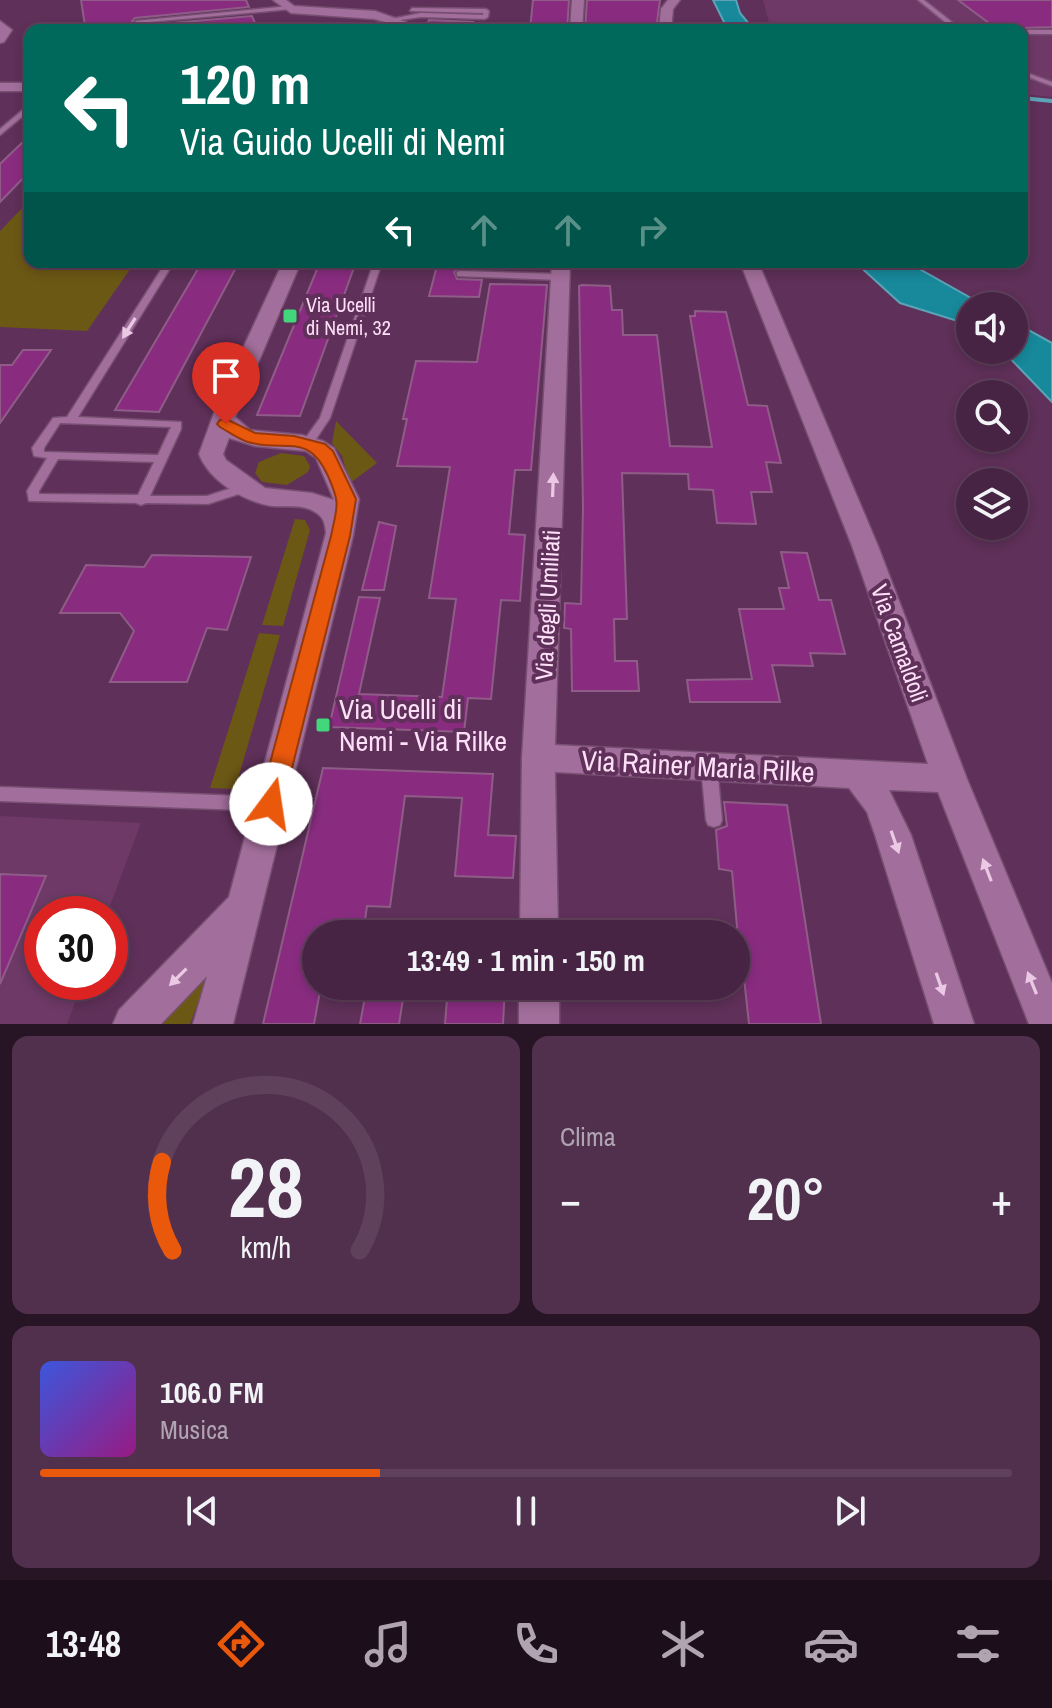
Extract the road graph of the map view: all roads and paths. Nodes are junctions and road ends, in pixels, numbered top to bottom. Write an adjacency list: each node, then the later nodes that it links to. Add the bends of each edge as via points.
1 (578, 0): 11 (street)
2 (674, 0): 12 (street)
3 (921, 0): 13 (lane)
4 (367, 2): 7 (street, via 351,9); 10 (street, via 394,13)
5 (284, 4): 7 (street); 9 (lane)
6 (412, 10): 8 (lane)
7 (307, 11): 10 (street, via 371,14)
8 (422, 13): 8 (lane, via 486,11 485,17); 10 (lane)
9 (138, 21)
10 (398, 22)
11 (576, 24)
12 (666, 24)
13 (951, 24)
14 (0, 25): 17 (street, via 6,30)
15 (1028, 32): 16 (lane)
16 (1052, 32)
17 (0, 39)
18 (1028, 75): 19 (lane)
19 (1052, 84)
20 (0, 87): 21 (street)
21 (24, 87)
22 (24, 111): 23 (lane)
23 (0, 133)
24 (166, 268): 31 (lane, one-way to 31)
25 (289, 268): 30 (street)
26 (376, 268): 32 (lane, via 320,428)
27 (751, 268): 43 (street, Via Camaldoli, via 865,546)
28 (561, 270): 29 (lane, Via degli Umiliati); 40 (street, Via degli Umiliati, one-way to 28)
29 (460, 274)
30 (224, 418): 32 (street, via 230,428 251,438); 36 (street, via 212,457 223,473)
31 (71, 420): 33 (lane, via 57,420 37,451); 34 (lane, via 177,424)
32 (300, 442): 35 (street, via 327,455); 36 (street, via 269,444 250,453 239,465)
33 (54, 456): 34 (lane); 38 (lane, via 33,498)
34 (161, 459): 38 (lane)
35 (330, 465): 37 (street, via 316,486); 39 (street, via 347,499)
36 (241, 484): 37 (street); 38 (lane, via 208,500)
37 (276, 497): 39 (street, via 324,506 338,518)
38 (141, 501)
39 (340, 536): 45 (street)
40 (538, 758): 41 (street, Via Rainer Maria Rilke); 48 (street, Via degli Umiliati)
41 (709, 766): 42 (street, Via Rainer Maria Rilke); 46 (lane)
42 (858, 774): 43 (street, Via Rainer Maria Rilke); 53 (street, one-way to 53, via 881,805 893,835)
43 (950, 779): 54 (street, Via Camaldoli, one-way to 43)
44 (0, 794): 45 (lane)
45 (271, 804): 47 (street)
46 (714, 820)
47 (247, 897): 50 (street, one-way to 50, via 218,937); 51 (street)
48 (539, 920)
49 (539, 1000): 52 (street)
50 (133, 1024)
51 (213, 1024)
52 (539, 1024)
53 (954, 1024)
54 (1049, 1024)

